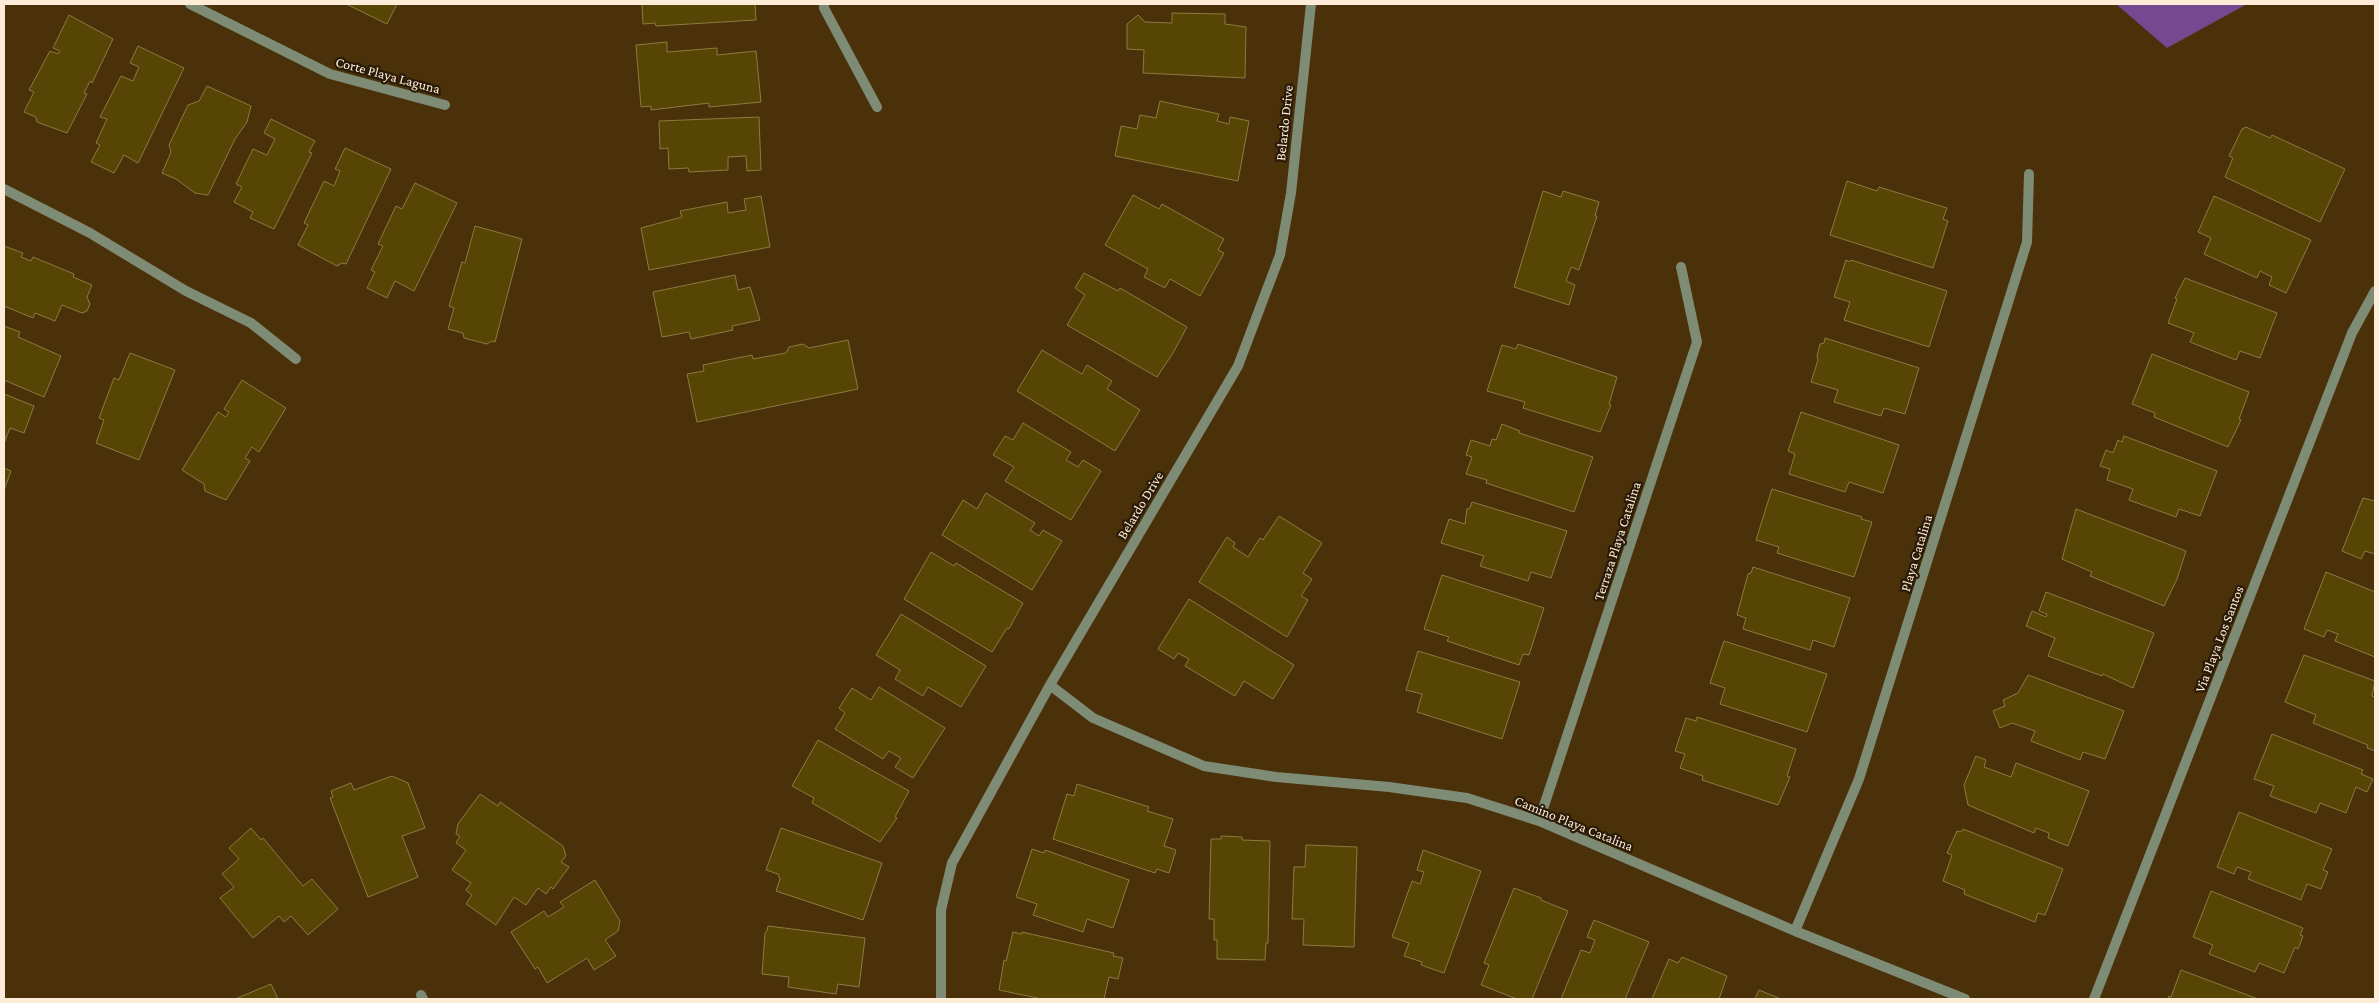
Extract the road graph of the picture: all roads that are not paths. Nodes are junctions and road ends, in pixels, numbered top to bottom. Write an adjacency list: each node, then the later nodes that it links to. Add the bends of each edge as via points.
1 (190, 4): 4 (street, Corte Playa Laguna, via 330,74)
2 (824, 4): 5 (street)
3 (1311, 4): 11 (street, Belardo Drive, via 1291,192 1280,255 1238,366)
4 (445, 105)
5 (877, 107)
6 (2029, 174): 13 (street, Playa Catalina, via 2027,242 1859,779)
7 (4, 189): 10 (street, via 90,233 186,291 251,323)
8 (1681, 267): 12 (street, Terraza Playa Catalina, via 1697,342)
9 (2375, 291): 16 (street, Via Playa Los Santos, via 2352,333)
10 (296, 359)
11 (1050, 685): 12 (street, Camino Playa Catalina, via 1092,718 1204,766 1468,798); 14 (street, Belardo Drive, via 952,863 941,910)
12 (1539, 821): 13 (street, Camino Playa Catalina)
13 (1795, 930): 15 (street, Camino Playa Catalina)
14 (941, 999)
15 (1965, 999)
16 (2094, 999)

